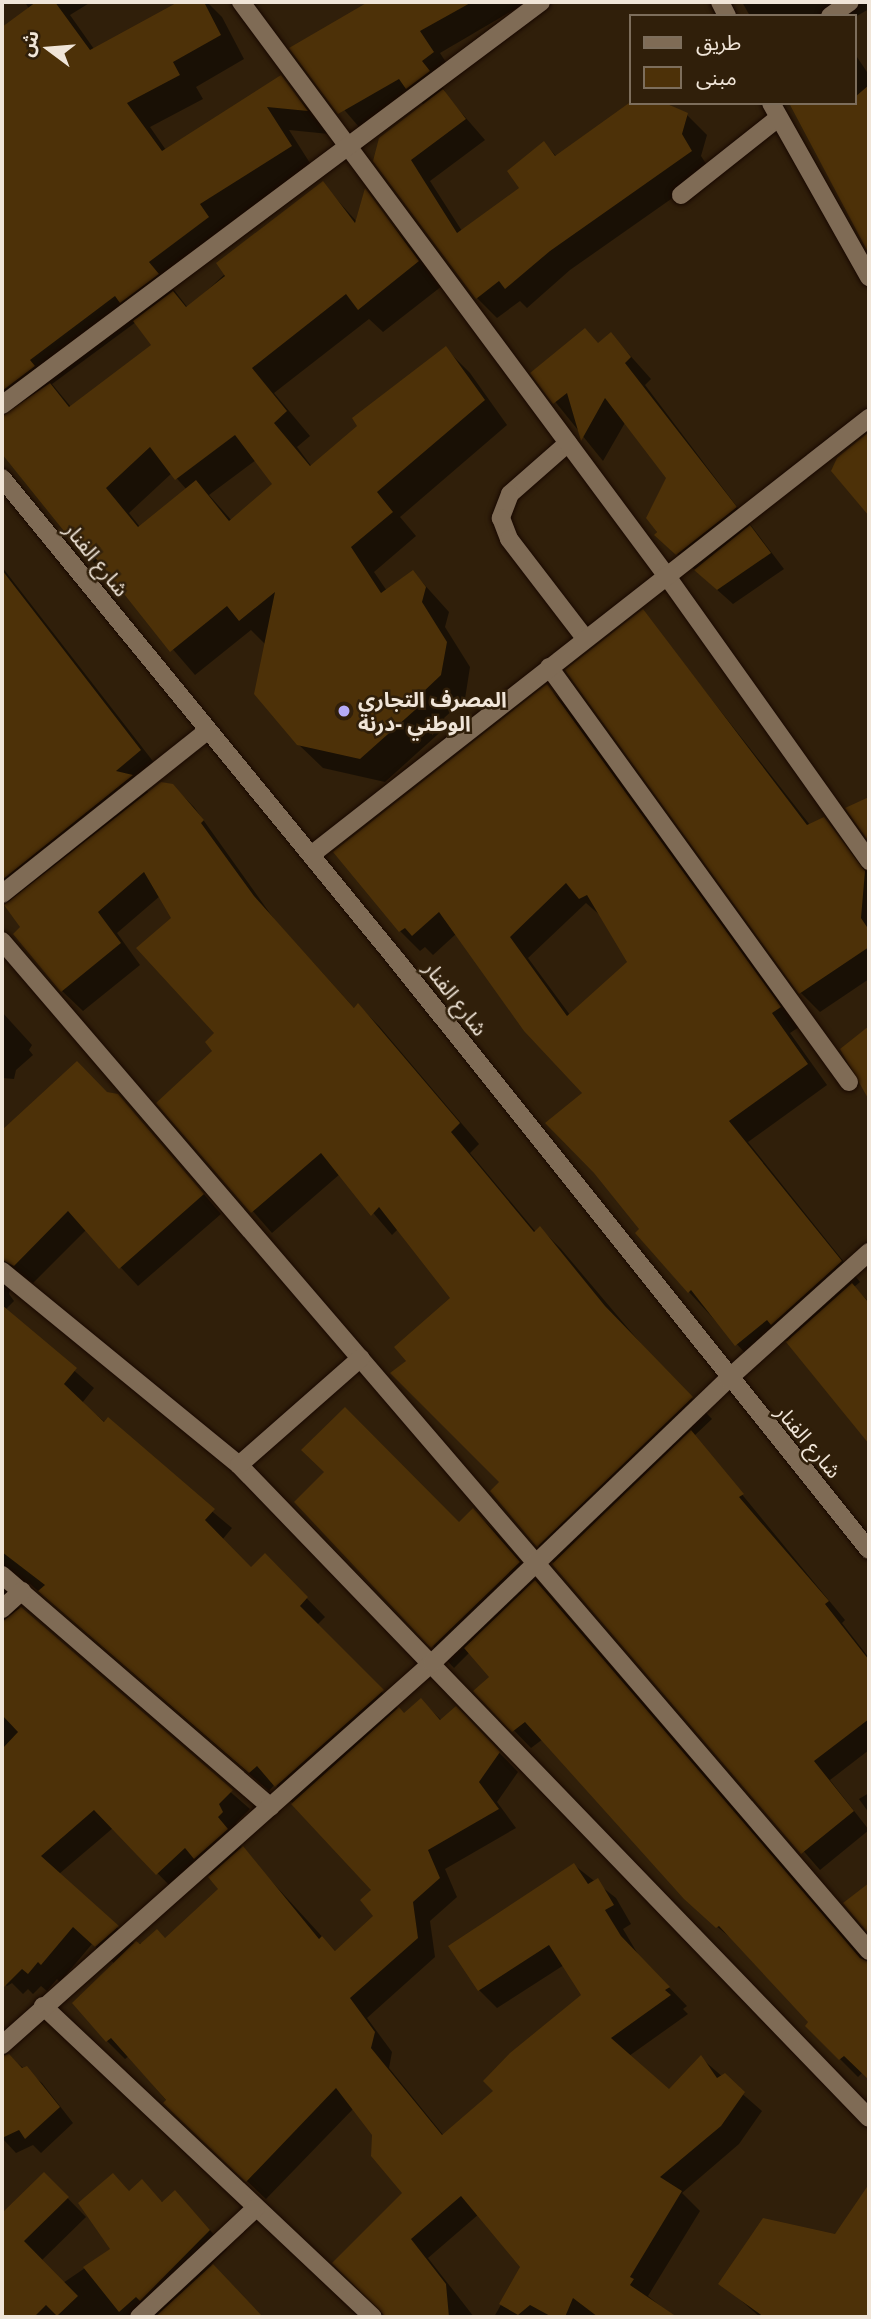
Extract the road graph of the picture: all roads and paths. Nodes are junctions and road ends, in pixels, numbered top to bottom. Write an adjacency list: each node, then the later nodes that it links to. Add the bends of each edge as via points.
1 (241, 2): 6 (street)
2 (541, 2): 6 (street)
3 (850, 2): 4 (street)
4 (833, 14)
5 (774, 111): 7 (street); 8 (street)
6 (346, 144): 9 (street); 11 (street)
7 (681, 195)
8 (868, 272)
9 (2, 405)
10 (869, 418): 13 (street)
11 (568, 443): 13 (street); 14 (street, via 510,494 501,519 509,539)
12 (2, 478): 16 (street, شارع الفنار)
13 (666, 575): 14 (street); 18 (street)
14 (585, 638): 15 (street)
15 (549, 667): 17 (street); 21 (street)
16 (208, 730): 17 (street, شارع الفنار); 19 (street)
17 (311, 855): 25 (street, شارع الفنار)
18 (869, 861)
19 (2, 894)
20 (2, 941): 24 (street)
21 (849, 1082)
22 (869, 1252): 25 (street)
23 (2, 1271): 26 (street)
24 (361, 1358): 26 (street); 28 (street)
25 (728, 1379): 27 (street, شارع الفنار); 28 (street)
26 (239, 1465): 32 (street)
27 (869, 1550)
28 (538, 1565): 32 (street); 34 (street)
29 (2, 1575): 30 (street)
30 (22, 1591): 31 (street); 33 (street)
31 (2, 1609)
32 (432, 1663): 33 (street); 37 (street)
33 (271, 1807): 35 (street)
34 (869, 1951)
35 (43, 2006): 36 (street); 38 (street)
36 (2, 2045)
37 (869, 2118)
38 (256, 2208): 39 (street); 40 (street)
39 (139, 2317)
40 (373, 2317)

